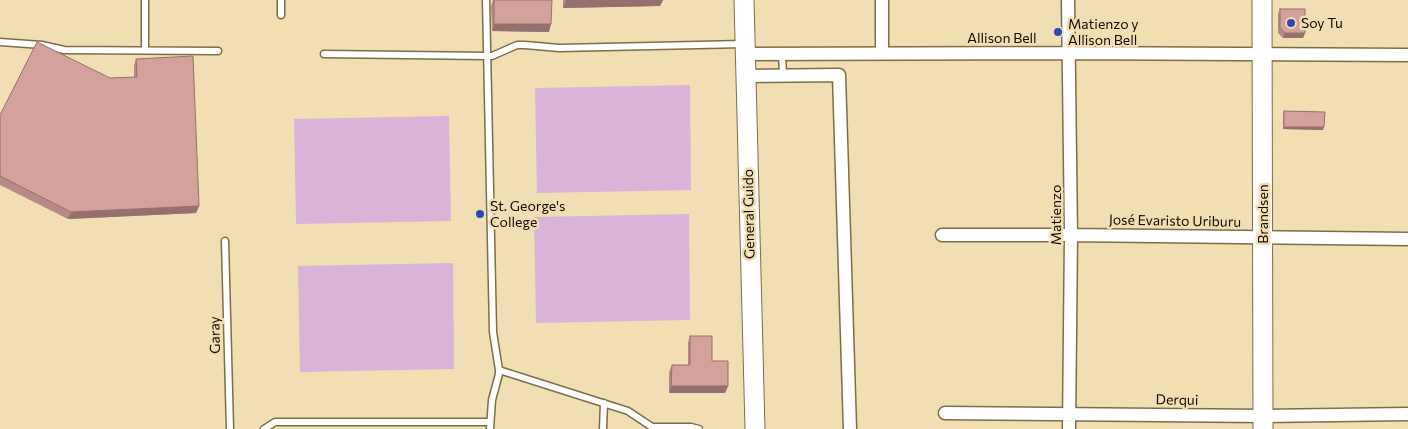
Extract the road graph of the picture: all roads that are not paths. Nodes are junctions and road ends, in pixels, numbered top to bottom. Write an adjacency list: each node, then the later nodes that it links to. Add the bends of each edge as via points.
1 (145, 0): 11 (lane)
2 (281, 0): 8 (lane)
3 (486, 0): 19 (lane)
4 (744, 0): 10 (main road, General Guido)
5 (882, 0): 13 (street)
6 (1068, 0): 14 (street, Matienzo)
7 (1262, 0): 17 (main road, Brandsen)
8 (281, 15)
9 (0, 42): 11 (lane, via 42,44 64,50)
10 (746, 49): 16 (street, Allison Bell); 19 (lane, via 525,45); 21 (main road, General Guido)
11 (145, 50): 12 (lane)
12 (218, 51)
13 (882, 53): 14 (street, Allison Bell); 16 (street, Allison Bell)
14 (1069, 53): 17 (street, Allison Bell); 23 (street, Matienzo)
15 (324, 54): 19 (lane)
16 (782, 54): 20 (lane)
17 (1262, 54): 18 (street, Allison Bell); 24 (main road, Brandsen)
18 (1408, 55)
19 (486, 56): 27 (lane, via 493,332)
20 (783, 75): 21 (street); 40 (street, via 839,75)
21 (746, 76): 39 (main road, General Guido)
22 (942, 235): 23 (street, José Evaristo Uriburu)
23 (1071, 235): 24 (street, José Evaristo Uriburu); 30 (street, Matienzo)
24 (1263, 238): 25 (street, José Evaristo Uriburu); 32 (main road, Brandsen)
25 (1408, 239)
26 (225, 241): 35 (lane, Garay)
27 (499, 370): 28 (lane); 33 (lane)
28 (604, 403): 34 (lane, via 628,411); 37 (lane)
29 (945, 413): 30 (street, Derqui)
30 (1069, 414): 32 (street, Derqui); 41 (street, Matienzo)
31 (1408, 414): 32 (street, Derqui)
32 (1263, 423)
33 (490, 425): 36 (lane, via 275,422)
34 (651, 428): 38 (lane)
35 (230, 429)
36 (264, 429)
37 (603, 429)
38 (699, 429)
39 (754, 429)
40 (850, 429)
41 (1069, 429)

